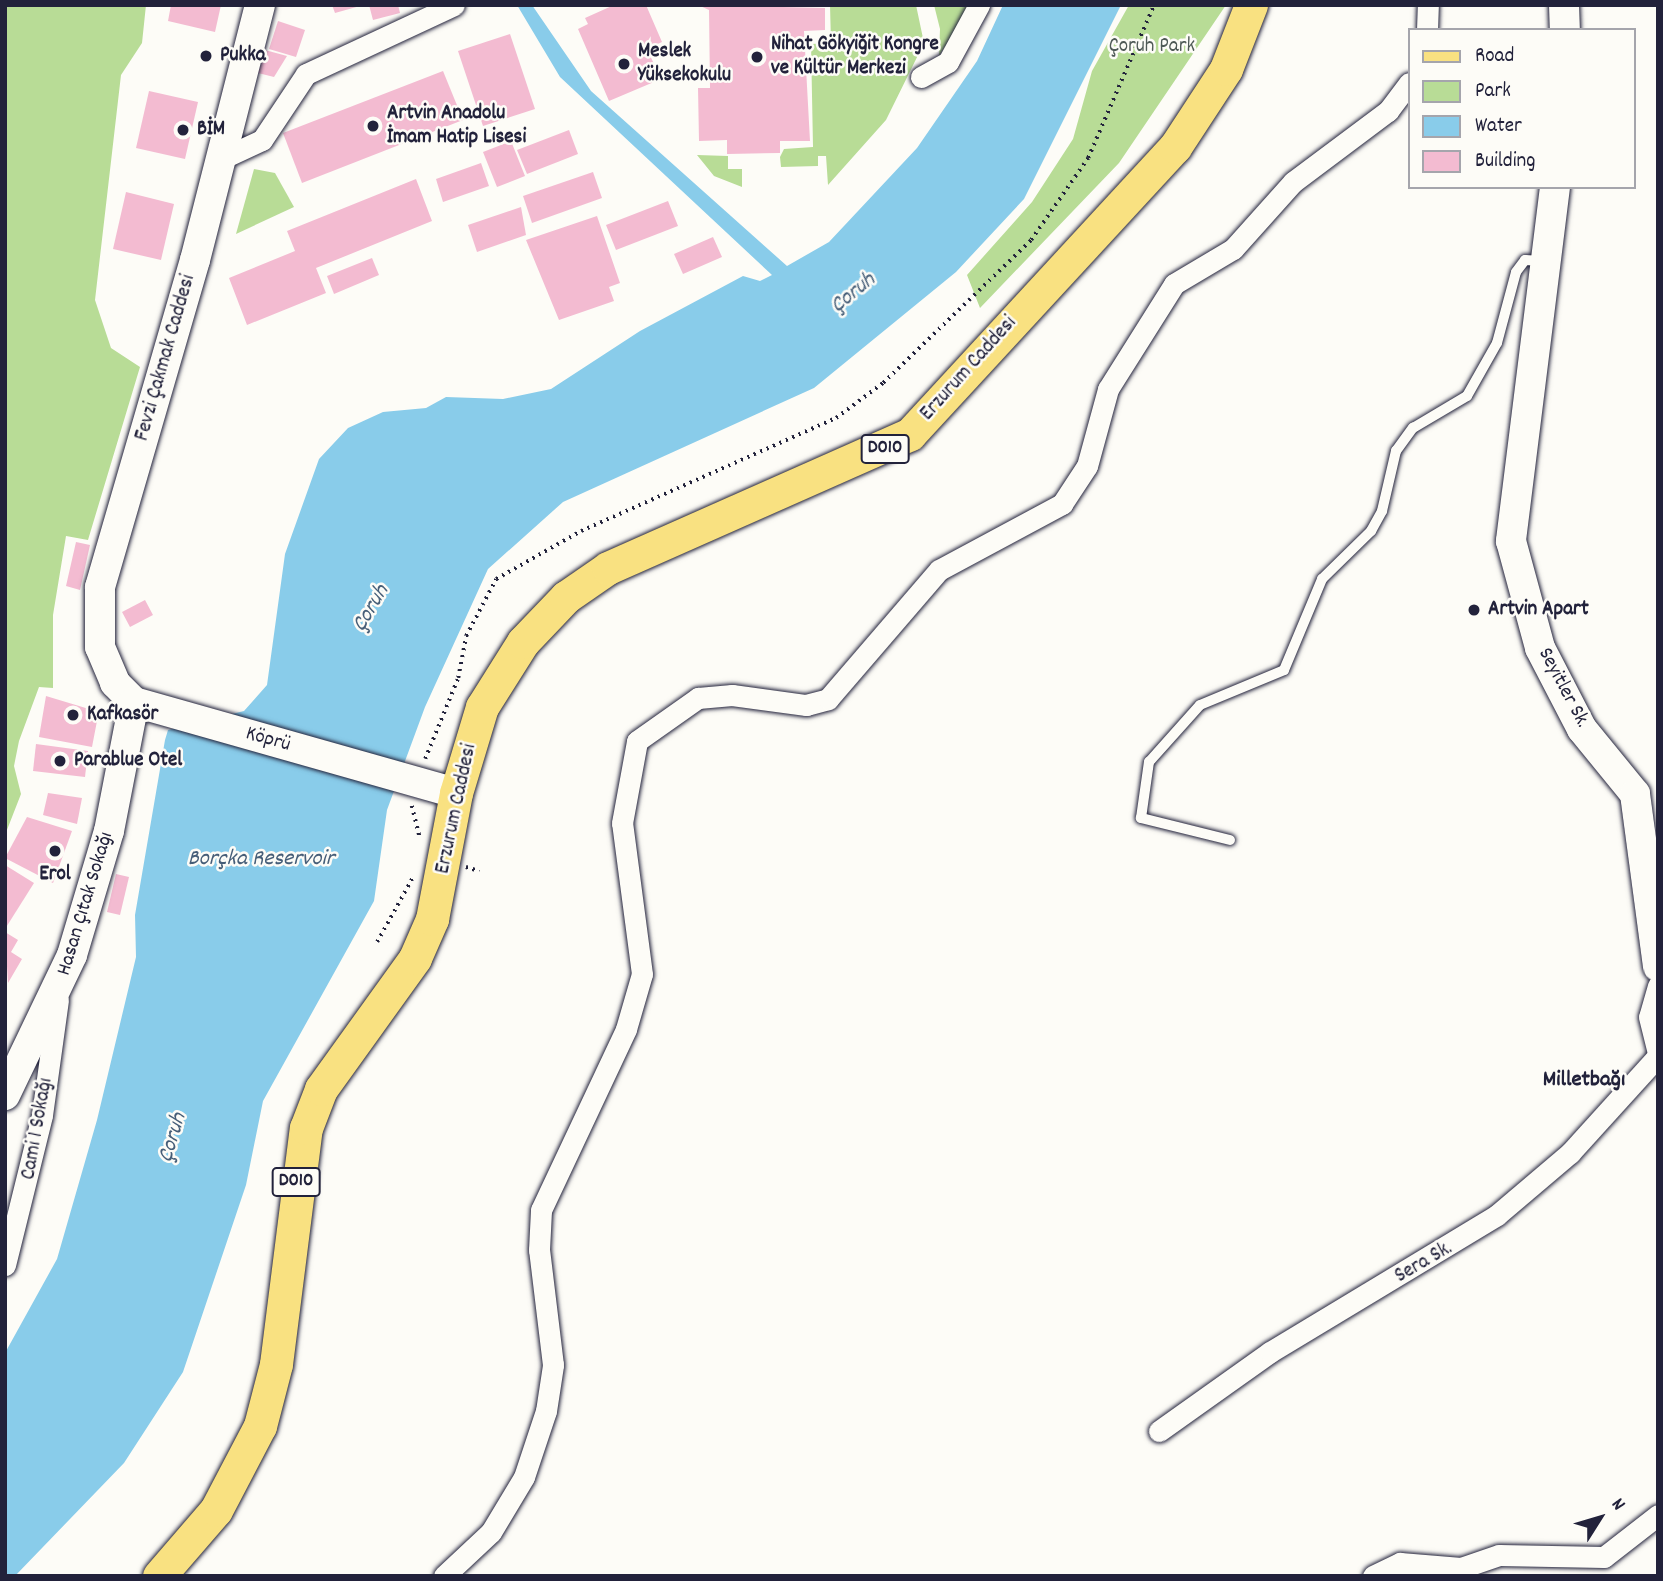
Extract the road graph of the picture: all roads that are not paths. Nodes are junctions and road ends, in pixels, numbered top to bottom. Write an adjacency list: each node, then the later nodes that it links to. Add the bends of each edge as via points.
1 (260, 5): 11 (street, Fevzi Çakmak Caddesi)
2 (454, 5): 11 (street, via 306,74 262,140)
3 (979, 5): 9 (street, via 948,62)
4 (1251, 5): 15 (main road, Erzurum Caddesi / D010, via 1226,69 1175,147 936,409 893,445 663,541 566,597 523,642 492,688)
5 (1428, 5): 7 (street)
6 (1564, 5): 8 (street)
7 (1427, 28)
8 (1565, 28)
9 (921, 77)
10 (1408, 84): 26 (street, via 1388,111 1299,177 1233,249 1174,284 1108,389 1087,466 1062,504 939,570 828,699 806,705 732,695 698,698 637,741 622,823 642,974 626,1029 541,1210 539,1250 553,1366 546,1411 524,1477 491,1532)
11 (220, 159): 14 (street, Fevzi Çakmak Caddesi, via 100,587 100,647 115,683)
12 (1555, 189): 13 (street, Seyitler Sk.)
13 (1545, 261): 16 (lane, via 1525,260 1516,272 1497,343 1467,396 1413,428 1396,451 1382,511 1371,531 1322,579 1284,670 1200,705 1149,762 1141,818); 17 (street, Seyitler Sk., via 1511,541 1540,648 1582,729 1635,794)
14 (134, 702): 15 (street, Köprü); 19 (street, Hasan Çıtak Sokağı, via 98,873)
15 (456, 793): 25 (main road, Erzurum Caddesi / D010, via 432,919 415,958 321,1089 306,1128 277,1354 260,1426 216,1510)
16 (1230, 840)
17 (1658, 966)
18 (1658, 986): 20 (street, Sera Sk., via 1649,1017)
19 (59, 990): 21 (street, Hasan Çıtak Sokağı); 22 (street, Cami 1 Sokağı, via 42,1115)
20 (1658, 1055): 23 (street, Sera Sk., via 1570,1153 1497,1214 1270,1352)
21 (5, 1095)
22 (5, 1265)
23 (1159, 1431)
24 (1658, 1515): 27 (street, via 1604,1557 1499,1555 1461,1568 1400,1563)
25 (159, 1576)
26 (444, 1576)
27 (1373, 1576)

